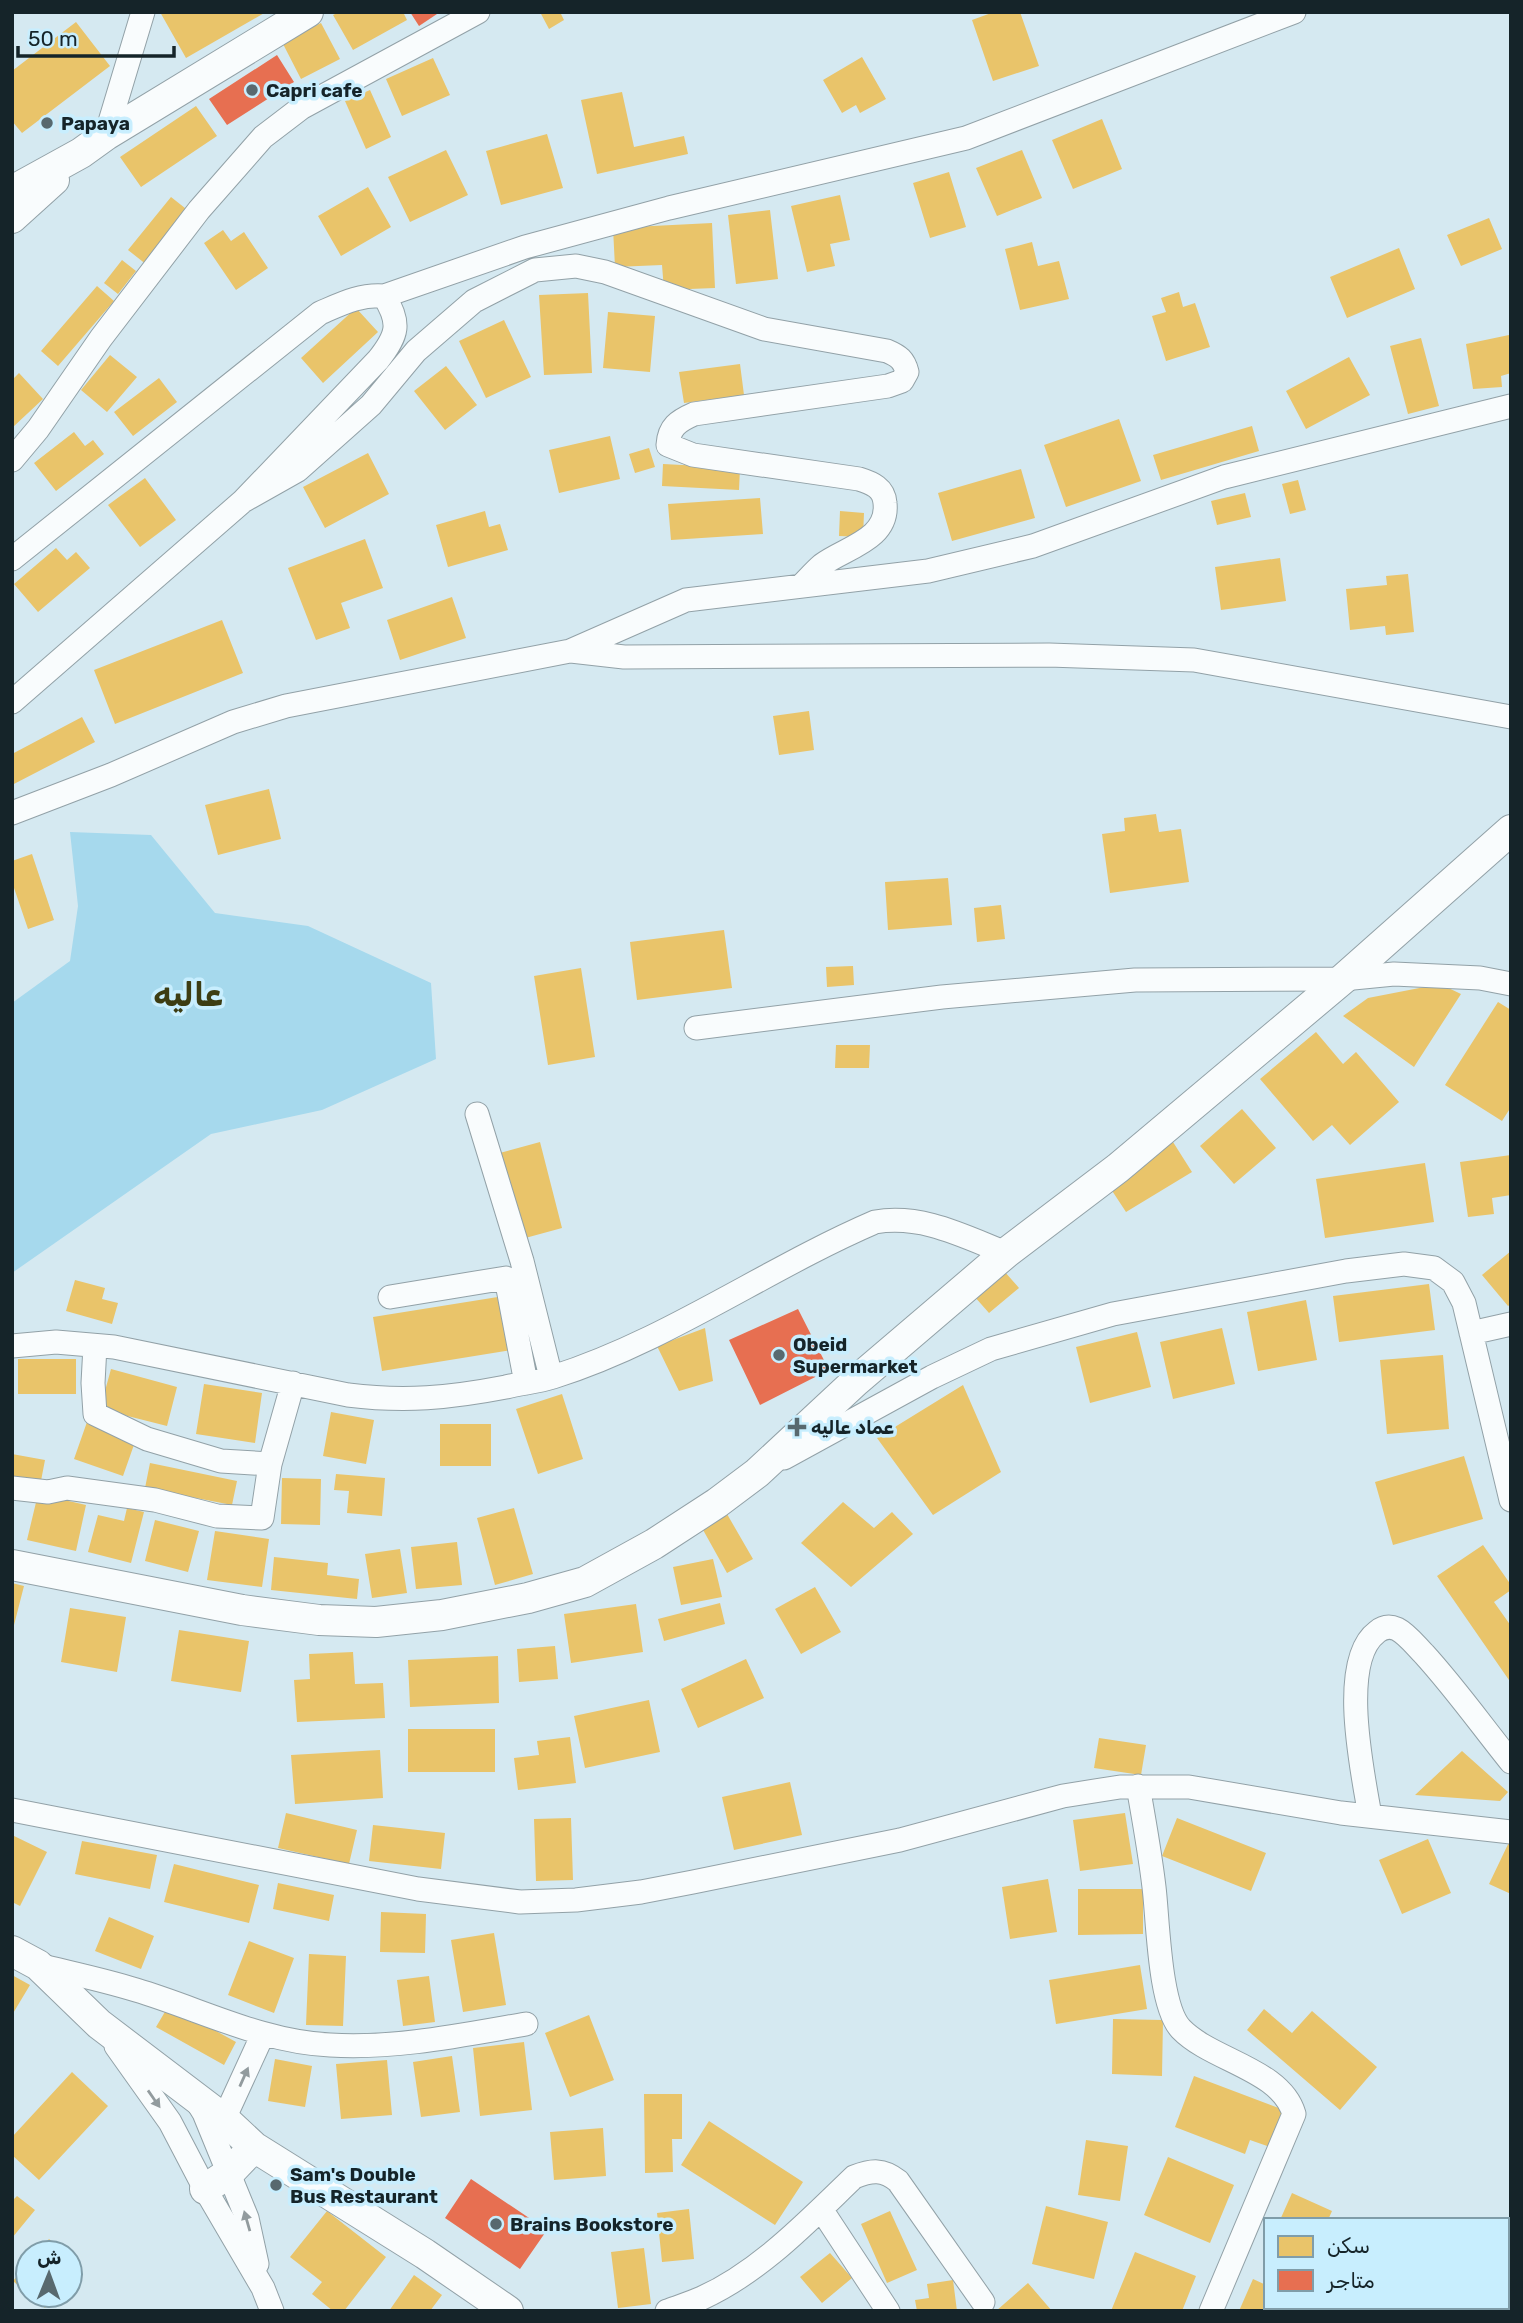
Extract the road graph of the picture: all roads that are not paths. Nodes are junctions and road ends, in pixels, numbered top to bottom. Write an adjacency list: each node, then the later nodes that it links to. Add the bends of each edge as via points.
1 (143, 12): 5 (street)
2 (308, 12): 5 (main road)
3 (478, 12): 11 (street, via 300,108 263,137 199,210)
4 (1294, 12): 9 (street, via 966,138 525,247)
5 (106, 135): 6 (main road)
6 (81, 153): 7 (main road); 8 (main road)
7 (12, 191)
8 (12, 218)
9 (383, 296): 12 (street, via 395,314 390,345); 13 (street, via 352,299 320,313)
10 (1511, 406): 14 (street, via 1224,477 1033,545 928,571)
11 (12, 460)
12 (243, 501): 14 (street, via 298,470 371,405 416,351 474,301 534,270 576,266 605,272 764,329 887,351 904,362 907,372 902,381 888,386 694,414 677,422 668,434 667,446 693,455 859,479 873,483 881,492 885,512 875,532 824,564); 16 (street)
13 (12, 559)
14 (802, 585): 15 (street, via 686,600)
15 (570, 650): 17 (street, via 624,657 1049,655 1194,660); 18 (street, via 273,710 233,722)
16 (12, 702)
17 (1511, 717)
18 (12, 813)
19 (1511, 830): 20 (main road)
20 (1343, 979): 21 (street, via 1417,974); 22 (street, via 1135,981 942,996); 24 (main road, via 1118,1168)
21 (1511, 984)
22 (696, 1028)
23 (477, 1114): 30 (street, via 522,1261)
24 (1006, 1253): 30 (street, via 920,1222 875,1222 668,1328); 34 (main road)
25 (390, 1297): 31 (street, via 506,1278)
26 (1511, 1324): 27 (street)
27 (1471, 1333): 34 (street, via 1453,1282 1434,1268 1404,1264 1177,1301 991,1349); 36 (street)
28 (12, 1346): 29 (street, via 56,1342)
29 (95, 1346): 32 (street); 33 (street, via 95,1414 147,1439 221,1461)
30 (551, 1377): 31 (street)
31 (526, 1382): 32 (street, via 426,1399 348,1395)
32 (293, 1383): 33 (street)
33 (270, 1464): 35 (street, via 262,1518 217,1516 155,1500 66,1488 48,1492)
34 (757, 1473): 37 (main road, via 654,1544 585,1582 442,1615 376,1622 319,1620 242,1610)
35 (12, 1488)
36 (1511, 1500)
37 (12, 1565)
38 (1511, 1762): 41 (street, via 1420,1649 1393,1627 1382,1628 1367,1641 1357,1674 1356,1726)
39 (1138, 1786): 40 (street, via 1063,1796 900,1840 654,1890 520,1902 418,1889); 41 (street, via 1189,1787); 57 (street, via 1171,2010 1180,2028 1200,2043 1279,2088 1294,2114)
40 (12, 1810)
41 (1370, 1816): 42 (street)
42 (1511, 1832)
43 (25, 1958): 44 (main road); 46 (street)
44 (99, 2024): 47 (main road); 50 (street, one-way to 50)
45 (526, 2024): 46 (street, via 388,2044 329,2045)
46 (263, 2034): 48 (street, one-way to 46)
47 (191, 2094): 48 (main road); 50 (street, via 204,2113)
48 (224, 2119): 49 (main road)
49 (254, 2147): 50 (main road); 54 (main road)
50 (217, 2181): 53 (street)
51 (821, 2209): 52 (street, via 854,2177 870,2171 888,2172); 55 (street, via 731,2282); 56 (street)
52 (983, 2302)
53 (272, 2311)
54 (508, 2311)
55 (667, 2311)
56 (888, 2311)
57 (1210, 2311)

